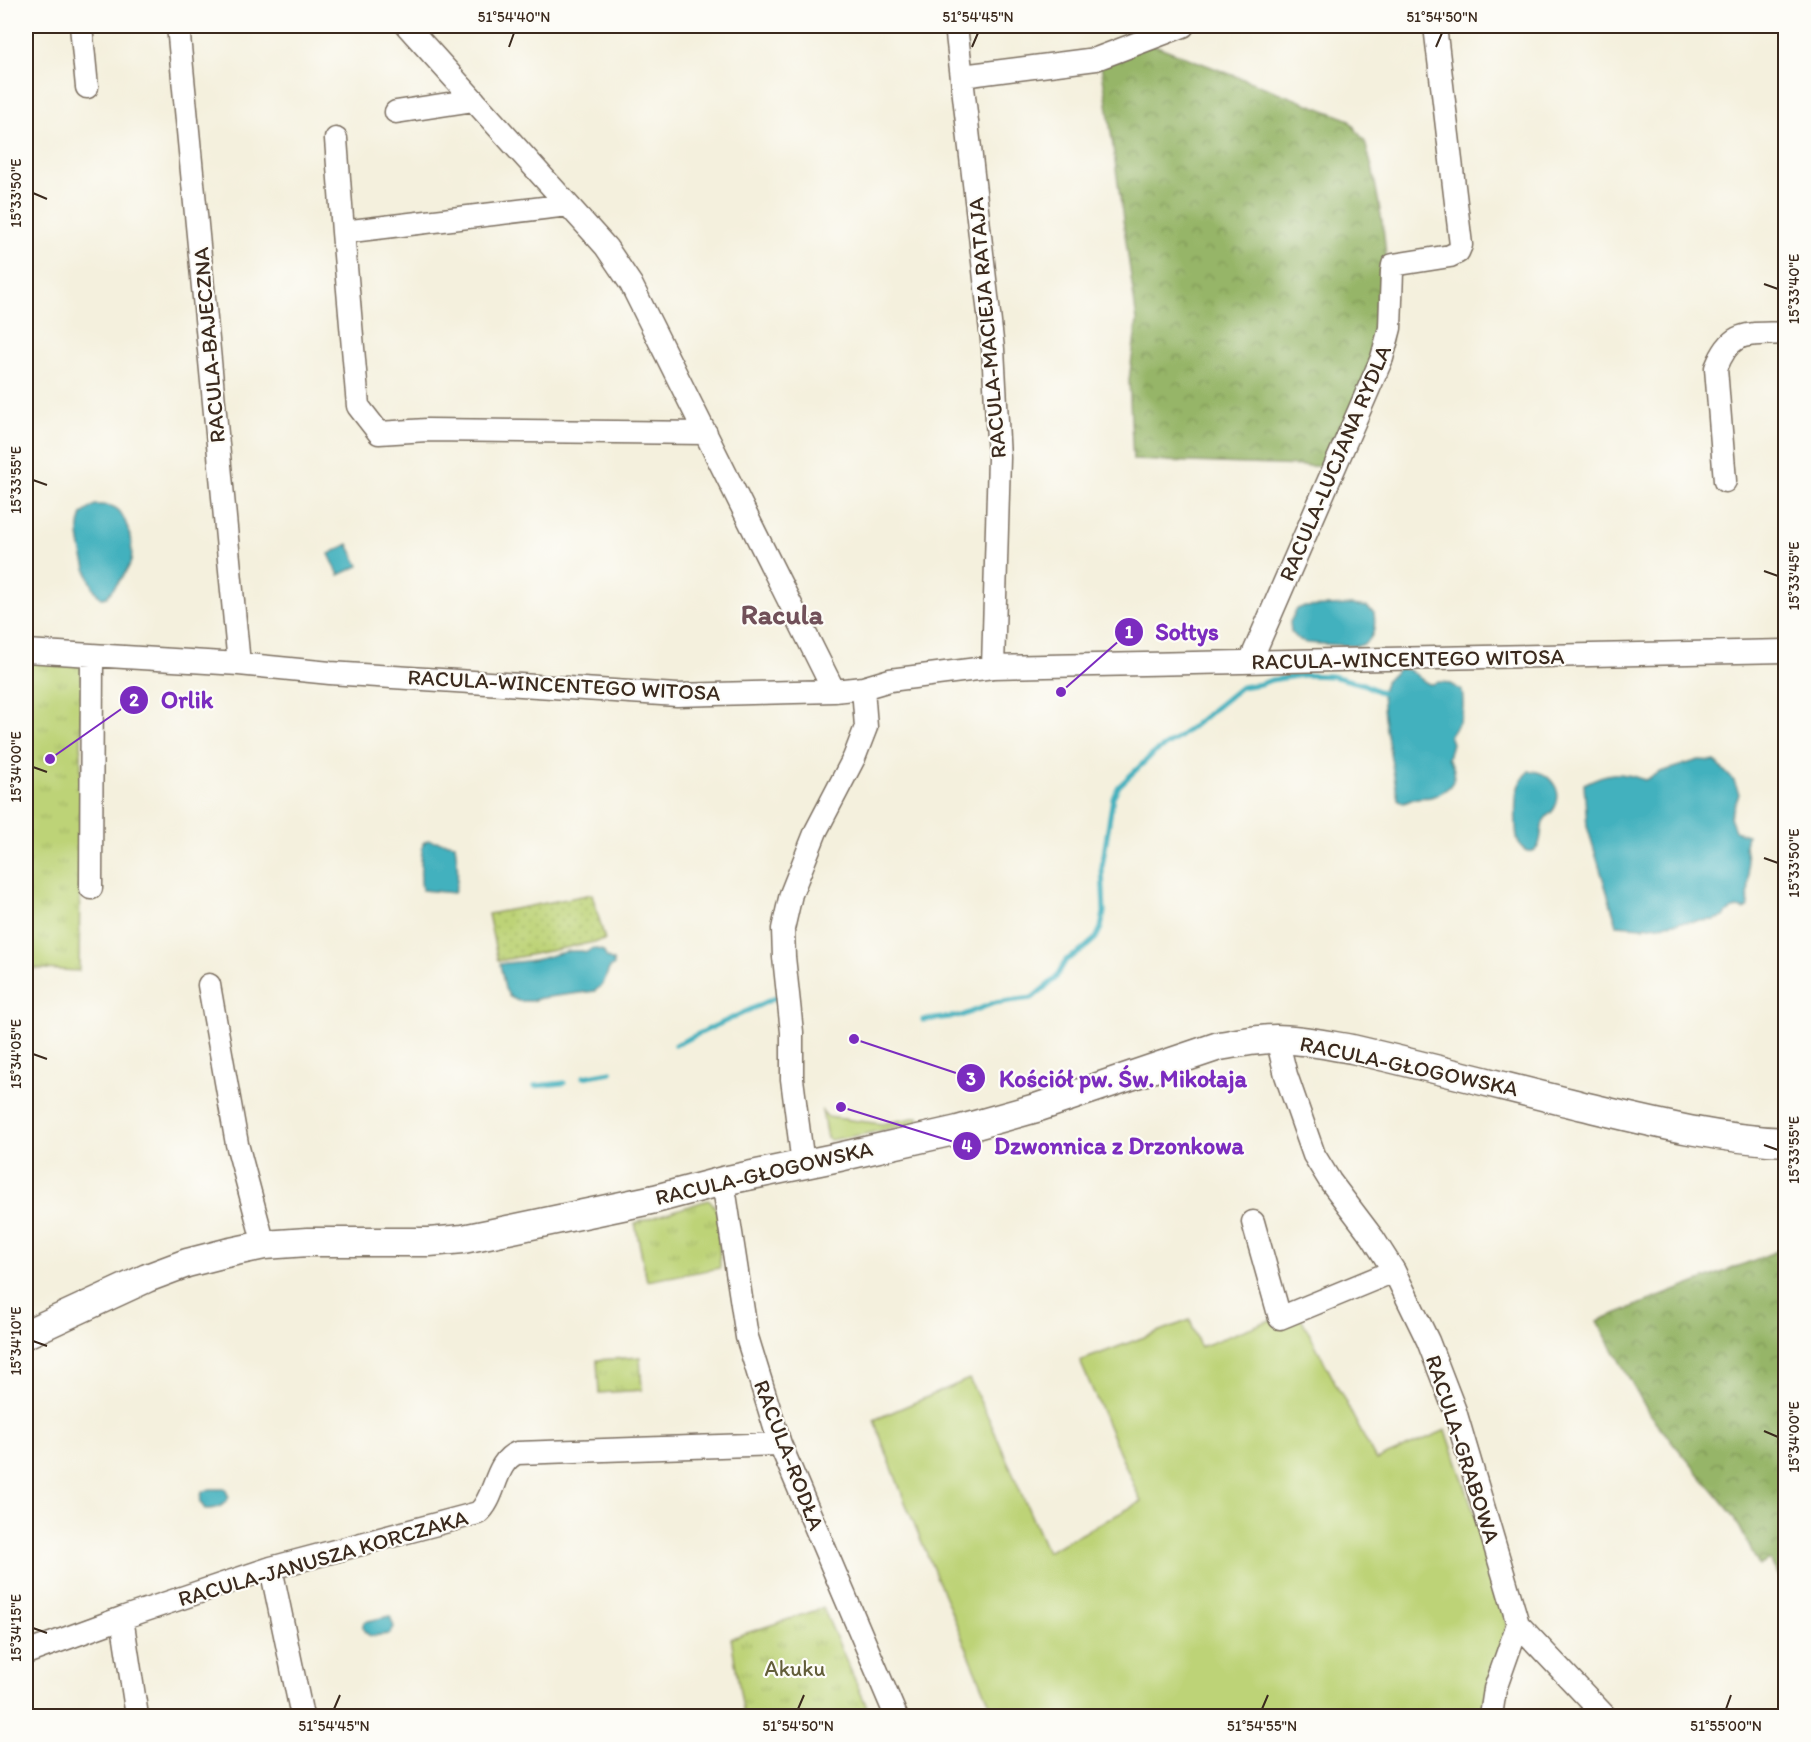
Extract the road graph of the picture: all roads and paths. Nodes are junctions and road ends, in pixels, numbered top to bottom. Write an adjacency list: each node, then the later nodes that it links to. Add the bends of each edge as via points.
1 (81, 26): 8 (street)
2 (178, 26): 21 (street, RACULA-BAJECZNA)
3 (407, 26): 9 (street)
4 (956, 26): 7 (street, RACULA-MACIEJA RATAJA)
5 (1183, 26): 7 (street, via 1096,59)
6 (1435, 26): 20 (street, RACULA-LUCJANA RYDLA, via 1461,245 1450,256 1393,265 1390,328 1382,358)
7 (963, 76): 22 (street, RACULA-MACIEJA RATAJA, via 993,349 999,458)
8 (87, 87)
9 (474, 100): 10 (street); 12 (street)
10 (396, 112)
11 (336, 140): 13 (street)
12 (568, 205): 13 (street); 15 (street, via 606,247 631,284)
13 (343, 232): 15 (street, via 358,406 379,433)
14 (1785, 333): 16 (street, via 1736,339 1723,351 1716,368)
15 (706, 433): 24 (street)
16 (1725, 482)
17 (26, 651): 19 (street, RACULA-WINCENTEGO WITOSA)
18 (1785, 651): 20 (street, RACULA-WINCENTEGO WITOSA)
19 (92, 656): 21 (street, RACULA-WINCENTEGO WITOSA); 25 (street)
20 (1250, 662): 22 (street, RACULA-WINCENTEGO WITOSA)
21 (239, 664): 24 (street, RACULA-WINCENTEGO WITOSA, via 677,695)
22 (993, 667): 23 (street, RACULA-WINCENTEGO WITOSA, via 890,680)
23 (863, 688): 24 (street, RACULA-WINCENTEGO WITOSA); 29 (street, via 866,727 816,831 791,894 783,929 792,1079)
24 (834, 691)
25 (91, 888)
26 (209, 985): 32 (street, via 237,1144)
27 (1277, 1039): 28 (street, RACULA-GŁOGOWSKA, via 1352,1049 1700,1132); 29 (street, RACULA-GŁOGOWSKA, via 1219,1046 1036,1108 958,1130); 33 (street, RACULA-GRABOWA, via 1314,1155)
28 (1785, 1142)
29 (803, 1164): 30 (street, RACULA-GŁOGOWSKA)
30 (723, 1181): 32 (street, RACULA-GŁOGOWSKA, via 463,1239); 35 (street, RACULA-RODŁA, via 747,1337)
31 (1253, 1222): 33 (street, via 1280,1318)
32 (264, 1245): 34 (street, RACULA-GŁOGOWSKA, via 187,1263)
33 (1394, 1271): 38 (street, RACULA-GRABOWA, via 1428,1341 1455,1411)
34 (26, 1334)
35 (780, 1444): 36 (street, RACULA-JANUSZA KORCZAKA, via 517,1453 507,1461 478,1513); 42 (street, RACULA-RODŁA)
36 (271, 1568): 37 (street, RACULA-JANUSZA KORCZAKA); 41 (street)
37 (122, 1618): 39 (street, RACULA-JANUSZA KORCZAKA); 40 (street)
38 (1518, 1624): 43 (street, via 1495,1689); 44 (street, RACULA-GRABOWA)
39 (26, 1653)
40 (138, 1716)
41 (302, 1716)
42 (896, 1716)
43 (1491, 1716)
44 (1605, 1716)

